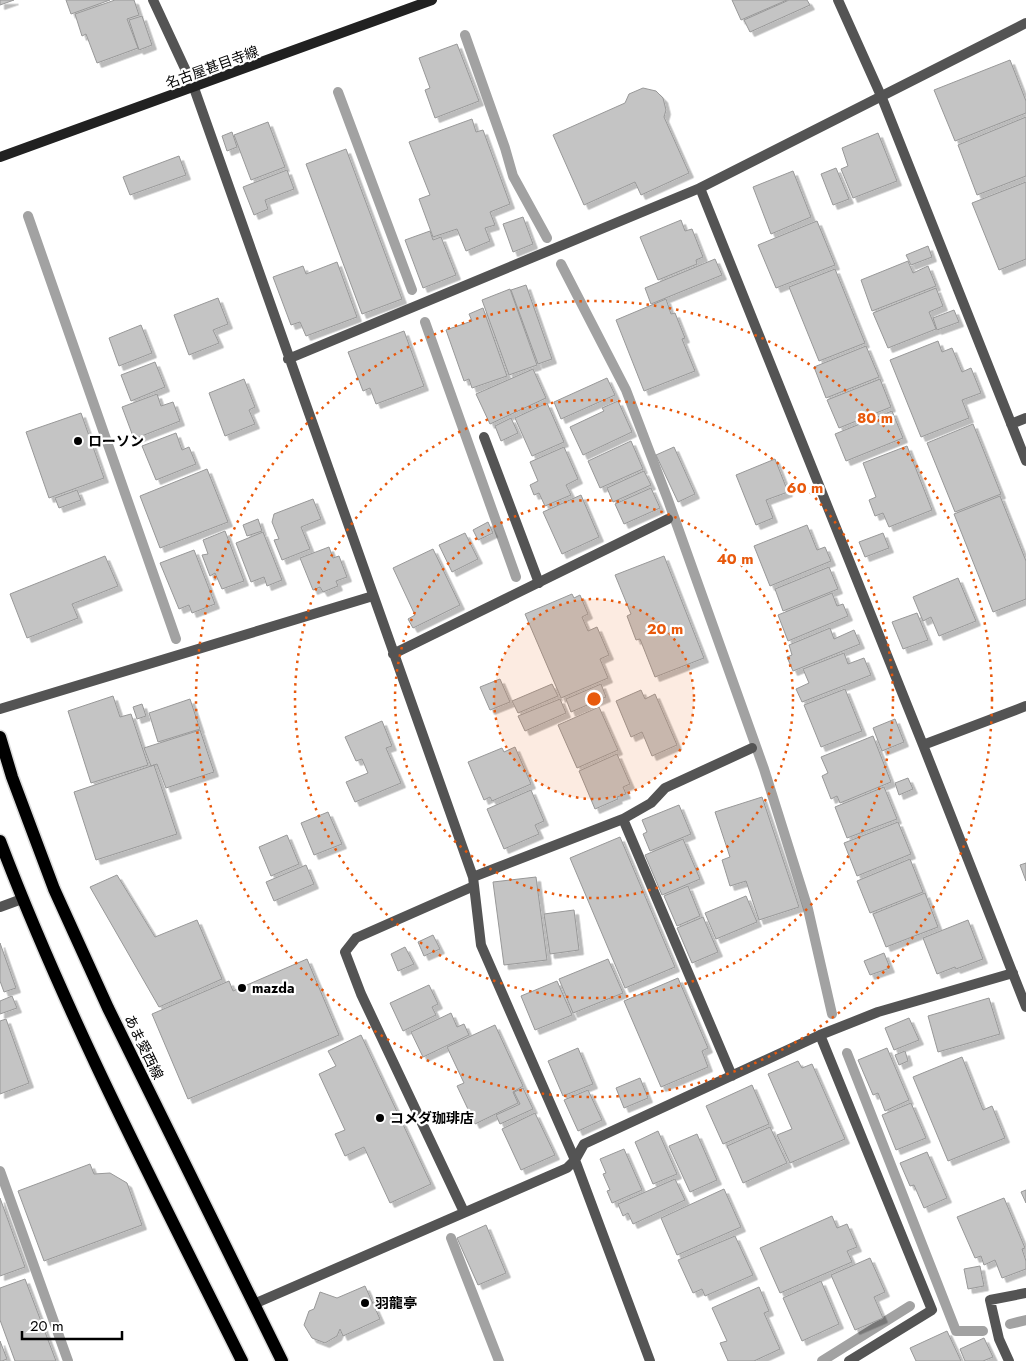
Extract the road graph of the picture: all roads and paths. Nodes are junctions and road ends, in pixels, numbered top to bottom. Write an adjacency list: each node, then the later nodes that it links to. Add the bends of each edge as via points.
1 (153, 0): 5 (street)
2 (432, 0): 5 (main road, 名古屋甚目寺線)
3 (838, 0): 6 (street)
4 (1026, 23): 6 (street)
5 (194, 88): 7 (main road, 名古屋甚目寺線); 9 (street)
6 (882, 98): 8 (street); 11 (street)
7 (0, 157)
8 (700, 188): 9 (street); 21 (street)
9 (288, 359): 16 (street)
10 (1026, 418): 11 (street)
11 (1011, 424): 13 (street)
12 (484, 437): 15 (street)
13 (1026, 461)
14 (668, 520): 15 (street)
15 (539, 583): 17 (street)
16 (373, 596): 17 (street); 19 (street)
17 (393, 654): 25 (street)
18 (1026, 706): 21 (street)
19 (0, 709)
20 (0, 737): 35 (main road, あま愛西線, via 54,890 108,1008)
21 (923, 745): 28 (street)
22 (752, 748): 23 (street, via 664,788 651,803)
23 (623, 819): 25 (street); 31 (street)
24 (0, 841): 26 (main road)
25 (474, 881): 32 (street, via 481,946); 33 (street, via 356,938 345,952 361,994)
26 (22, 899): 27 (street); 36 (main road, via 76,1025)
27 (0, 907)
28 (1013, 974): 29 (street); 30 (street, via 878,1012)
29 (1026, 1007)
30 (820, 1035): 31 (street); 39 (street, via 932,1310)
31 (732, 1076): 32 (street, via 584,1144)
32 (575, 1160): 33 (street, via 567,1168); 38 (street)
33 (464, 1212): 35 (street)
34 (1026, 1293): 40 (street, via 990,1300 999,1339)
35 (254, 1304): 37 (main road, あま愛西線)
36 (242, 1361)
37 (282, 1361)
38 (650, 1361)
39 (849, 1361)
40 (1010, 1361)

